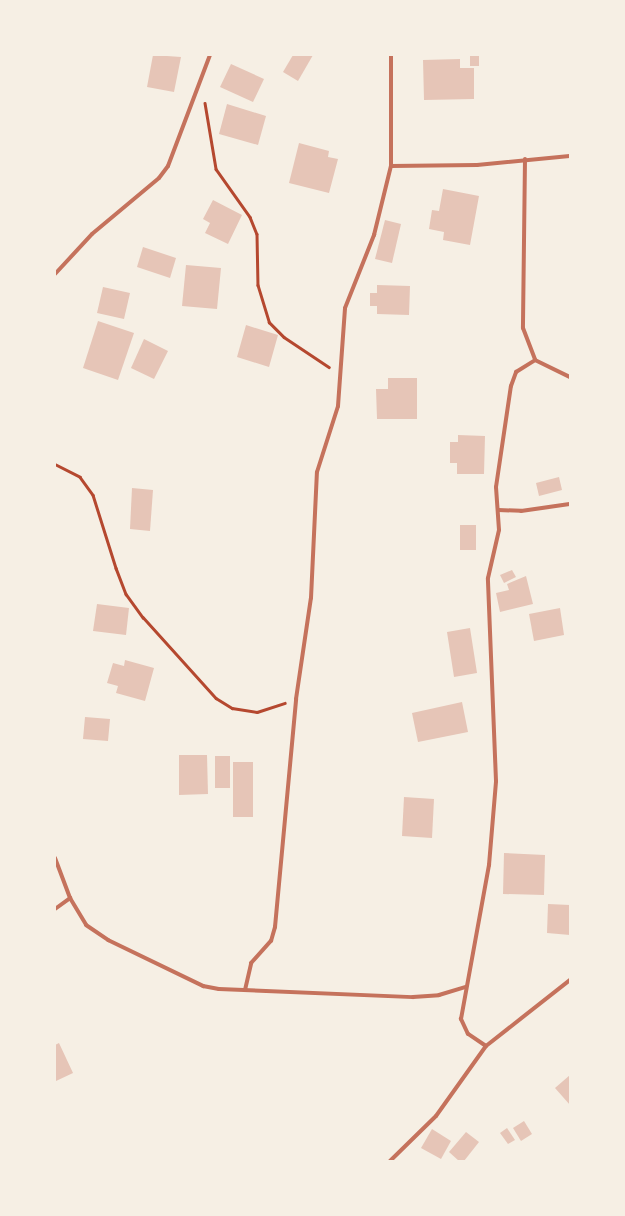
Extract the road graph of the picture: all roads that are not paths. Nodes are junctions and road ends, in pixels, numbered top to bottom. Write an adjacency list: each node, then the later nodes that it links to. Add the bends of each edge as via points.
1 (210, 55): 6 (street, via 168,166 159,178 92,234)
2 (391, 55): 5 (street)
3 (570, 156): 4 (street)
4 (525, 159): 5 (street, via 477,165); 7 (street, via 521,318 525,340)
5 (391, 166): 16 (street, via 374,235 345,308 338,406 317,472 311,598 296,699 275,927 271,941 251,963)
6 (55, 274)
7 (535, 360): 8 (street); 10 (street, via 513,377 497,479)
8 (570, 377)
9 (570, 504): 10 (street, via 521,511)
10 (498, 510): 15 (street, via 499,530 488,578 496,781 489,865)
11 (55, 858): 12 (street)
12 (70, 898): 13 (street); 16 (street, via 86,925 108,940 203,986 219,990)
13 (55, 908)
14 (570, 980): 17 (street)
15 (466, 987): 16 (street, via 439,995 413,997); 17 (street, via 462,1027)
16 (245, 990)
17 (486, 1046): 18 (street, via 436,1116)
18 (396, 1156): 19 (street); 20 (street)
19 (390, 1161)
20 (398, 1161)

